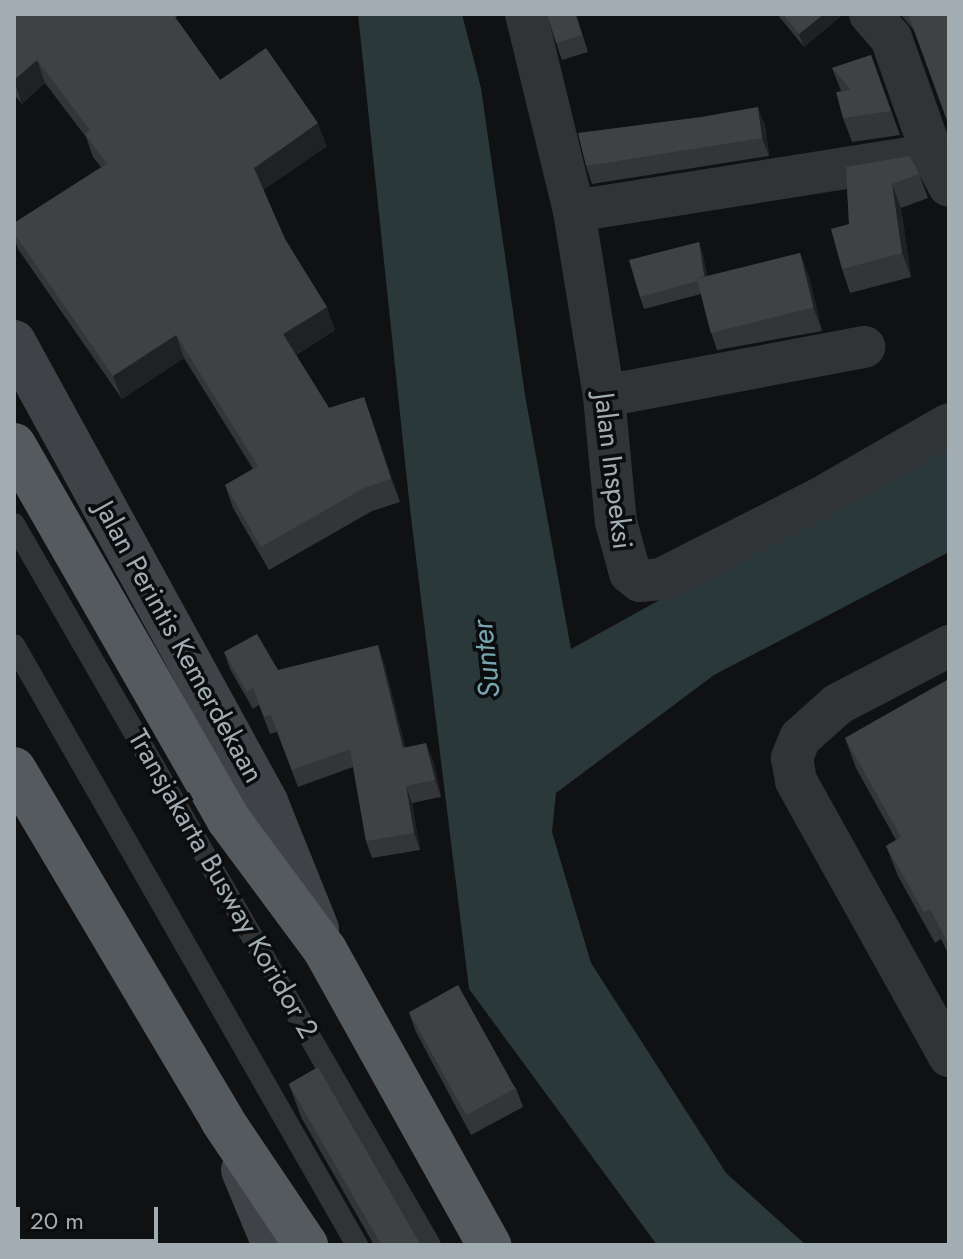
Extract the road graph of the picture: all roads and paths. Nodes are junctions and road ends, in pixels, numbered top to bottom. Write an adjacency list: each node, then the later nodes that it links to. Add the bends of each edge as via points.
1 (526, 14): 4 (street, Jalan Inspeksi)
2 (870, 14): 3 (street, via 891,38)
3 (941, 170): 4 (street)
4 (574, 211): 7 (street, Jalan Inspeksi)
5 (14, 342): 14 (main road, Jalan Perintis Kemerdekaan, via 266,802)
6 (864, 347): 7 (street)
7 (604, 396): 8 (street, Jalan Inspeksi, via 624,563 640,581 649,582 817,500)
8 (949, 424)
9 (14, 445): 14 (highway, Jalan Perintis Kemerdekaan, via 228,819)
10 (14, 524): 20 (lane, Transjakarta Busway Koridor 2)
11 (14, 645): 19 (lane)
12 (949, 646): 15 (street, via 838,704 800,738 792,758 796,781)
13 (14, 769): 16 (highway)
14 (325, 950): 21 (highway, Jalan Perintis Kemerdekaan)
15 (949, 1056)
16 (222, 1120): 17 (main road); 18 (highway)
17 (274, 1245)
18 (306, 1245)
19 (357, 1245)
20 (430, 1245)
21 (489, 1245)

